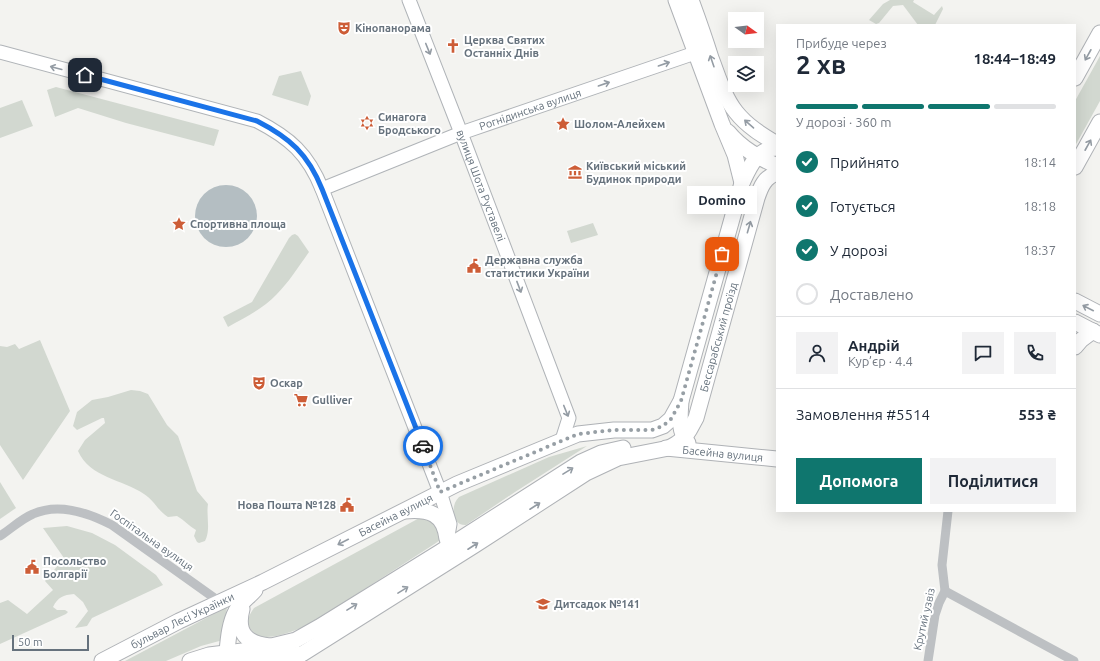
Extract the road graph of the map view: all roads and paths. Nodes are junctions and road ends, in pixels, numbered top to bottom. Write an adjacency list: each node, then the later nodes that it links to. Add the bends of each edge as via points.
1 (409, 0): 10 (main road, вулиця Шота Руставелі, one-way to 10)
2 (676, 0): 6 (main road)
3 (691, 0): 11 (main road, one-way to 3, via 744,121 727,98)
4 (1100, 33): 7 (main road, one-way to 7)
5 (0, 52): 18 (main road, one-way to 5, via 308,160 287,138 257,121)
6 (695, 53): 9 (main road); 10 (main road, Рогнідинська вулиця, one-way to 6)
7 (1076, 76)
8 (1100, 122): 14 (main road, one-way to 8)
9 (722, 124): 13 (main road, via 742,147); 17 (main road, via 735,155)
10 (461, 133): 18 (main road, Рогнідинська вулиця); 26 (main road, вулиця Шота Руставелі, one-way to 26, via 569,418)
11 (776, 143)
12 (776, 148): 13 (main road)
13 (757, 156): 15 (main road); 17 (main road, Бессарабський проїзд)
14 (1076, 165)
15 (776, 166)
16 (776, 173): 25 (main road, Бессарабський проїзд, one-way to 16, via 696,418 757,198 764,181)
17 (742, 184): 24 (main road, Бессарабський проїзд)
18 (322, 189): 30 (main road)
19 (1076, 302): 20 (main road, one-way to 19)
20 (1100, 314)
21 (1076, 323): 22 (main road)
22 (1096, 333): 23 (main road, via 1081,340)
23 (1076, 346)
24 (681, 401): 25 (main road, Бессарабський проїзд, via 680,418); 26 (main road, Басейна вулиця, via 671,419 663,426 652,430 614,430 578,434)
25 (684, 438): 27 (main road, Бессарабський проїзд); 28 (main road)
26 (562, 440): 30 (main road, Басейна вулиця)
27 (669, 448): 28 (main road, Басейна вулиця); 36 (main road, Басейна вулиця, one-way to 27, via 581,462 601,453 650,446); 45 (main road, Басейна вулиця, one-way to 27, via 586,473 618,458)
28 (701, 451): 29 (main road, Басейна вулиця)
29 (776, 458)
30 (440, 492): 31 (main road, Басейна вулиця); 36 (main road, via 450,524)
31 (402, 511): 36 (main road, via 420,511 436,515 444,524); 37 (main road, Басейна вулиця, one-way to 37)
32 (943, 512): 34 (street, Крутий узвіз)
33 (948, 512): 34 (street, Крутий узвіз)
34 (945, 535): 38 (street, Крутий узвіз, via 942,564)
35 (0, 536): 40 (street, Госпітальна вулиця, via 34,513 53,508 82,512 112,525)
36 (444, 546): 41 (main road, Басейна вулиця, one-way to 36)
37 (263, 582): 39 (main road); 40 (main road, бульвар Лесі Українки)
38 (945, 591): 47 (street, Крутий узвіз, via 935,615); 48 (street)
39 (249, 596): 42 (main road, via 239,620 241,632 254,642); 43 (main road, via 236,611 229,631)
40 (220, 602): 46 (main road, бульвар Лесі Українки)
41 (319, 627): 42 (main road, via 296,640); 45 (main road)
42 (273, 646): 43 (main road)
43 (227, 657): 44 (main road); 45 (main road)
44 (201, 659)
45 (300, 659)
46 (102, 661)
47 (928, 661)
48 (1074, 661)

